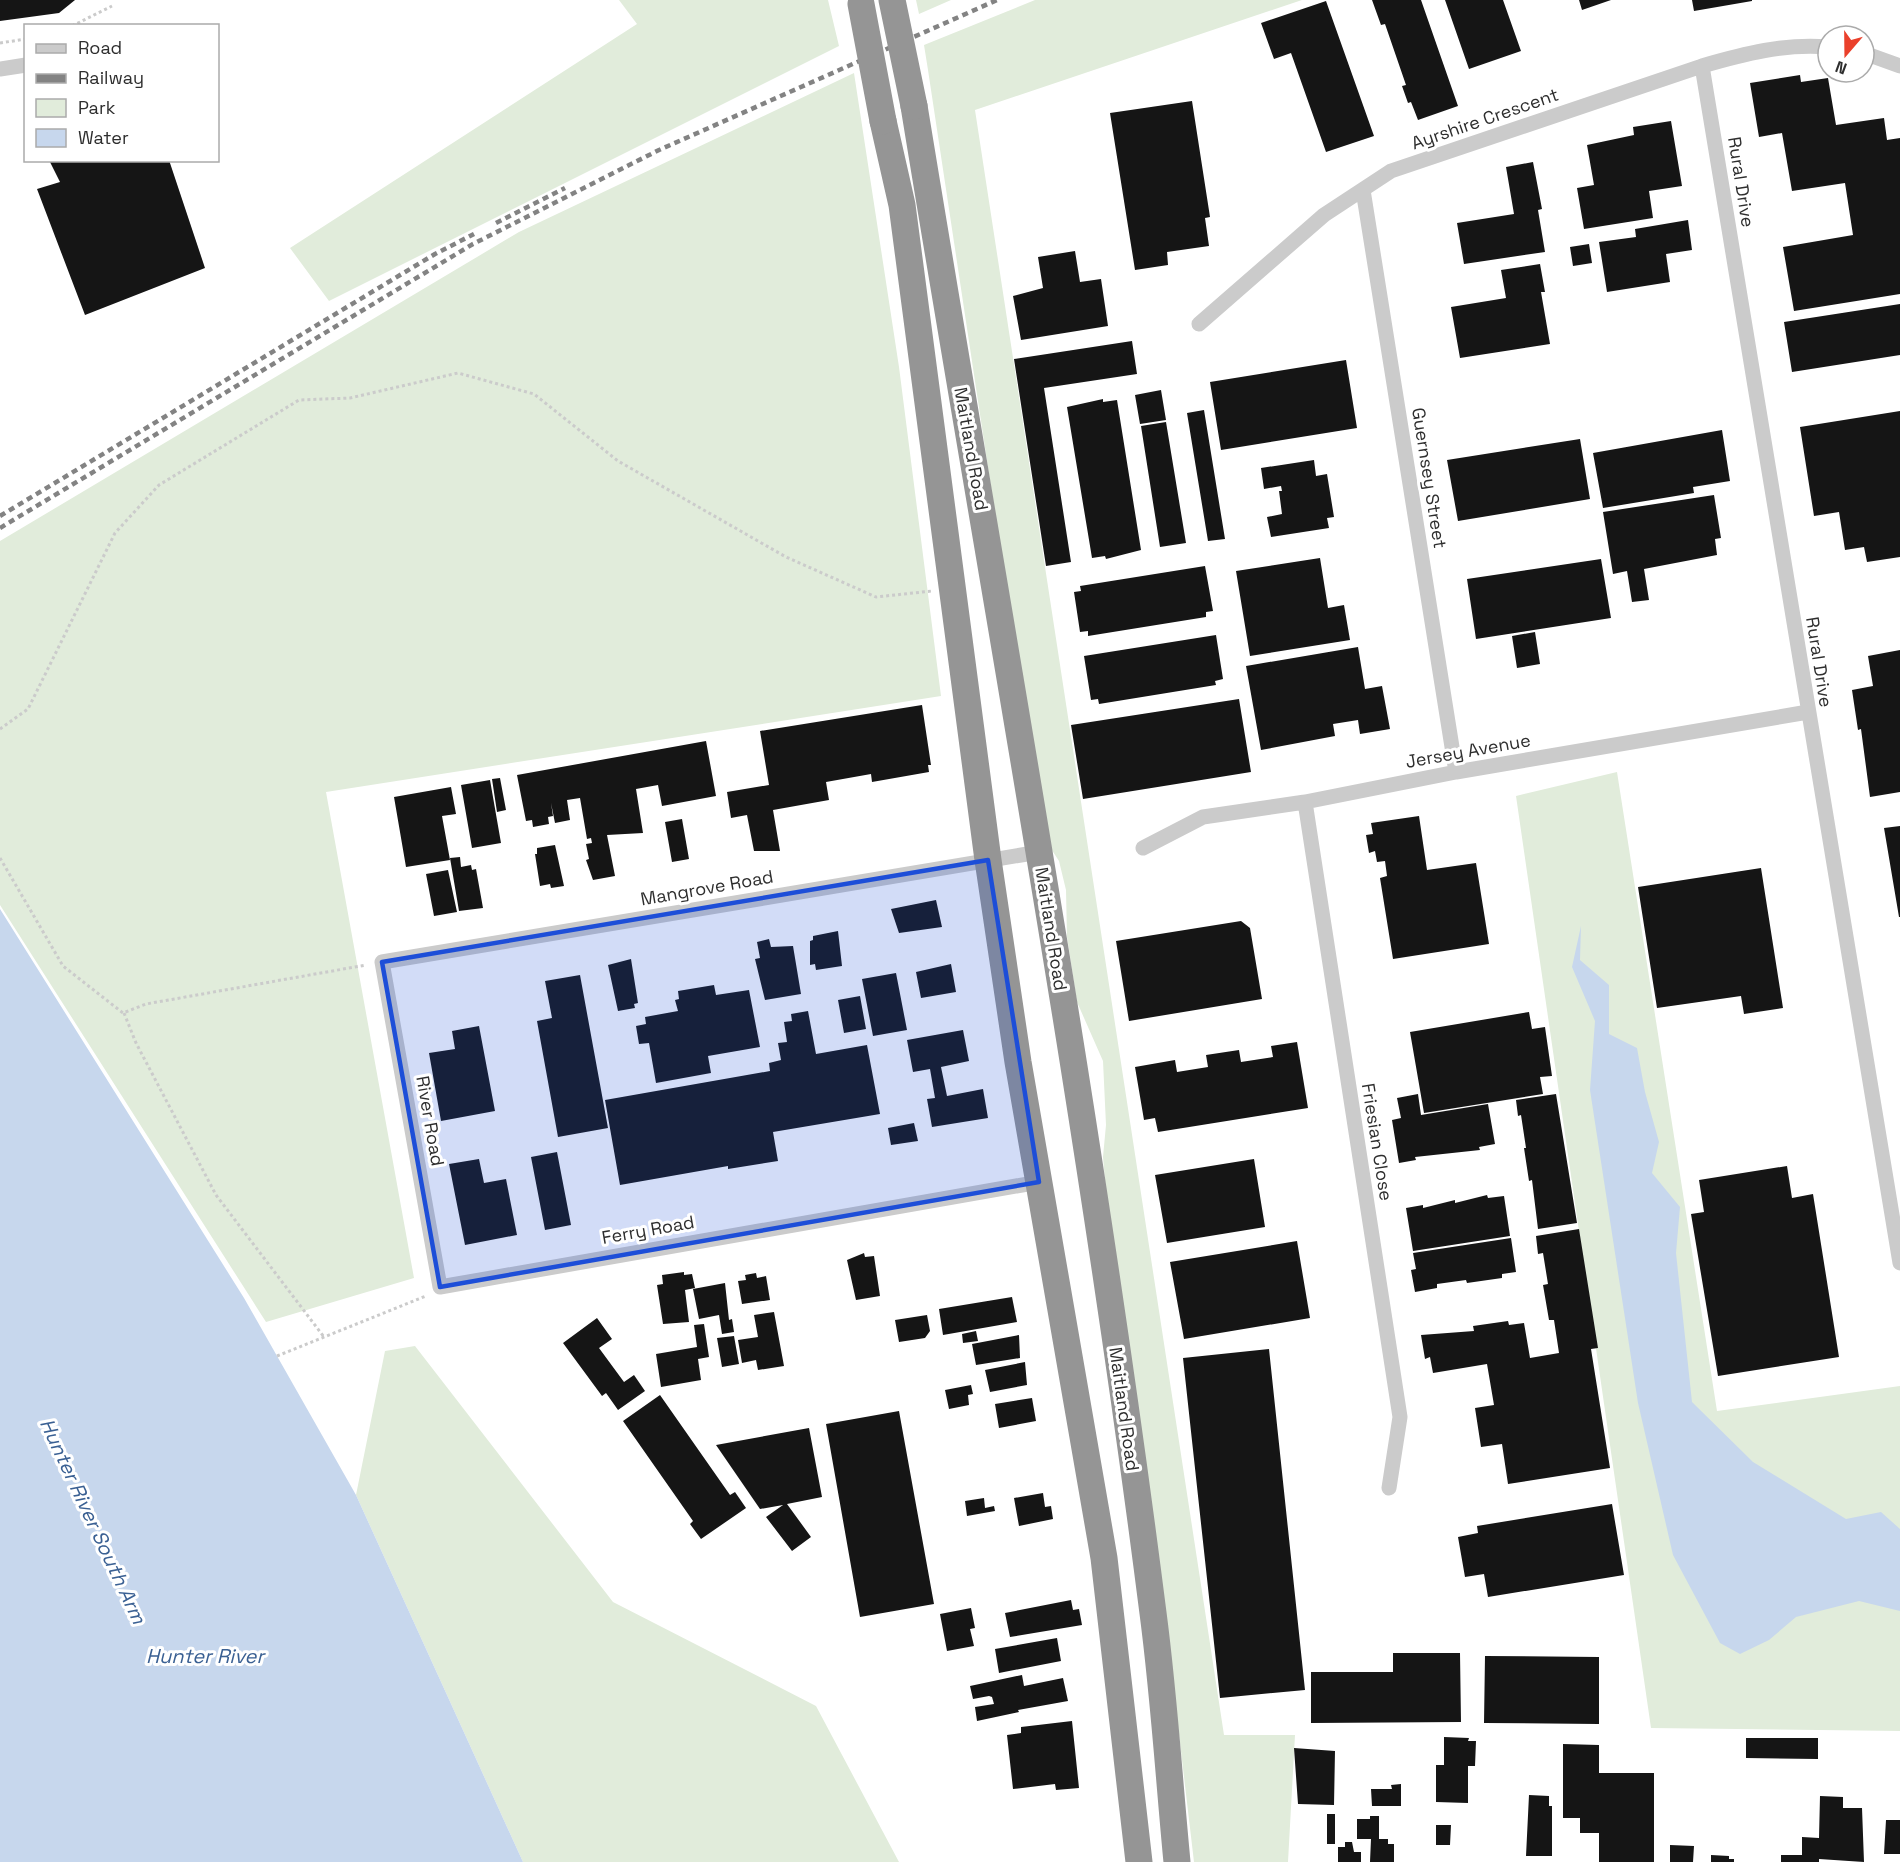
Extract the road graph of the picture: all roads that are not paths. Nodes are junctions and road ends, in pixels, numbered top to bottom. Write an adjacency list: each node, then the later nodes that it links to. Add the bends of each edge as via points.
1 (892, 0): 15 (highway, Maitland Road, bridge, via 914,106)
2 (860, 2): 16 (highway, Maitland Road, bridge, via 902,206)
3 (1816, 46): 6 (street, Ayrshire Crescent, via 1746,53)
4 (1876, 57): 7 (street)
5 (24, 64): 8 (street)
6 (1702, 66): 9 (street, Ayrshire Crescent, via 1391,171); 11 (street, Rural Drive)
7 (1900, 66)
8 (0, 69)
9 (1363, 190): 10 (street, Ayrshire Crescent, via 1324,216); 12 (street, Guernsey Street)
10 (1199, 324)
11 (1808, 712): 12 (street, Jersey Avenue); 19 (street, Rural Drive)
12 (1456, 772): 13 (street, Jersey Avenue)
13 (1305, 802): 14 (street, Jersey Avenue, via 1203,817); 21 (street, Friesian Close, via 1400,1417)
14 (1143, 848)
15 (1039, 852): 16 (street, Mangrove Road); 23 (highway, Maitland Road, via 1152,1605)
16 (988, 860): 17 (street, Mangrove Road); 18 (highway, Maitland Road)
17 (382, 962): 20 (street, River Road)
18 (1039, 1182): 20 (street, Ferry Road); 22 (highway, Maitland Road, via 1104,1558)
19 (1900, 1263)
20 (440, 1287)
21 (1389, 1488)
22 (1138, 1862)
23 (1177, 1862)

